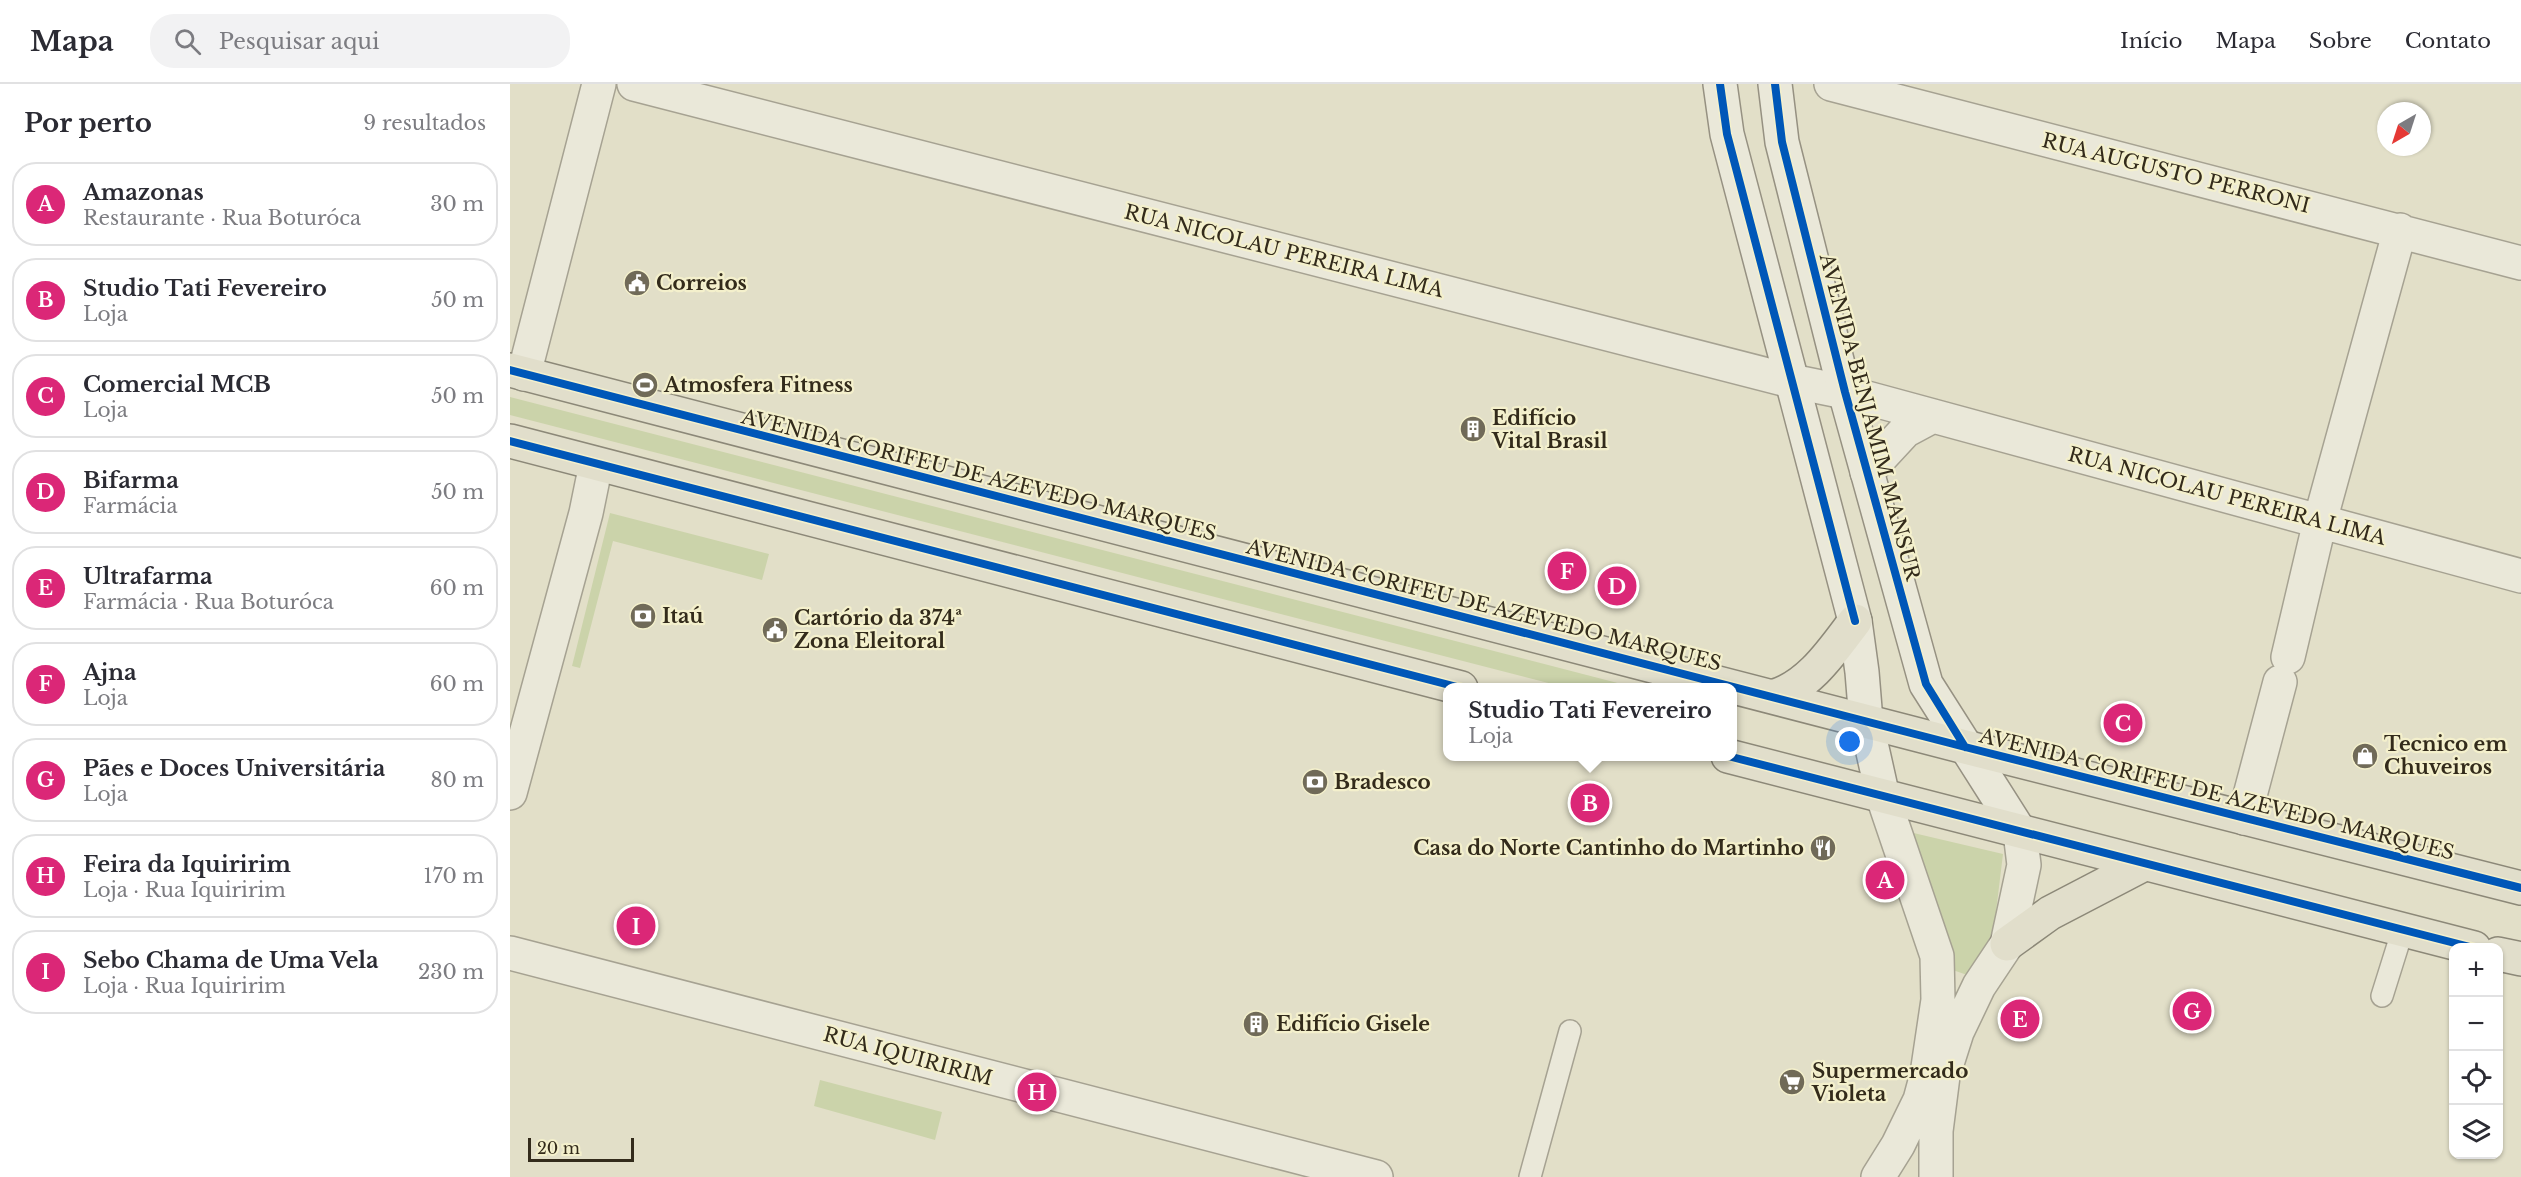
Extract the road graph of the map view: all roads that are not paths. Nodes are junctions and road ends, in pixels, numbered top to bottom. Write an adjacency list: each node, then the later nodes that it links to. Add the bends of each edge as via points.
1 (599, 84): 8 (street)
2 (634, 84): 9 (street, RUA NICOLAU PEREIRA LIMA)
3 (1720, 84): 9 (street, via 1727,134)
4 (1775, 84): 10 (street, AVENIDA BENJAMIM MANSUR, via 1782,142)
5 (1831, 84): 6 (street, RUA AUGUSTO PERRONI)
6 (2400, 230): 7 (street, RUA AUGUSTO PERRONI); 15 (street)
7 (2521, 263)
8 (517, 372): 19 (main road, AVENIDA CORIFEU DE AZEVEDO MARQUES)
9 (1791, 381): 10 (street, RUA NICOLAU PEREIRA LIMA); 17 (street)
10 (1845, 392): 11 (street, RUA NICOLAU PEREIRA LIMA); 14 (street, AVENIDA BENJAMIM MANSUR)
11 (1934, 416): 14 (street, via 1905,431); 15 (street, RUA NICOLAU PEREIRA LIMA)
12 (510, 441): 13 (main road)
13 (596, 464): 18 (main road); 25 (street)
14 (1867, 472): 23 (street, AVENIDA BENJAMIM MANSUR, via 1926,684)
15 (2320, 521): 16 (street, RUA NICOLAU PEREIRA LIMA); 27 (street)
16 (2521, 576)
17 (1855, 621): 21 (main road, via 1825,660 1788,693); 22 (street)
18 (1445, 683)
19 (1718, 683)
20 (1737, 688): 21 (main road, AVENIDA CORIFEU DE AZEVEDO MARQUES)
21 (1772, 697): 22 (main road, AVENIDA CORIFEU DE AZEVEDO MARQUES)
22 (1866, 721): 23 (main road, AVENIDA CORIFEU DE AZEVEDO MARQUES); 26 (street)
23 (1965, 747): 27 (main road, AVENIDA CORIFEU DE AZEVEDO MARQUES); 28 (street, AVENIDA BENJAMIM MANSUR)
24 (1737, 758): 26 (main road)
25 (510, 793)
26 (1883, 797): 28 (main road); 39 (street, via 1937,956)
27 (2244, 818): 30 (main road, AVENIDA CORIFEU DE AZEVEDO MARQUES)
28 (2020, 832): 29 (main road); 33 (street, via 2024,865)
29 (2144, 864): 31 (main road); 33 (main road, via 2050,913)
30 (2521, 888)
31 (2403, 929): 32 (main road); 37 (lane)
32 (2455, 943)
33 (2007, 944): 39 (street, via 1979,986)
34 (510, 953): 40 (street, RUA IQUIRIRIM)
35 (2503, 955): 36 (main road)
36 (2521, 959)
37 (2382, 996)
38 (1570, 1031): 41 (lane)
39 (1935, 1075): 42 (street); 43 (street)
40 (1376, 1177)
41 (1530, 1177)
42 (1878, 1177)
43 (1936, 1177)

